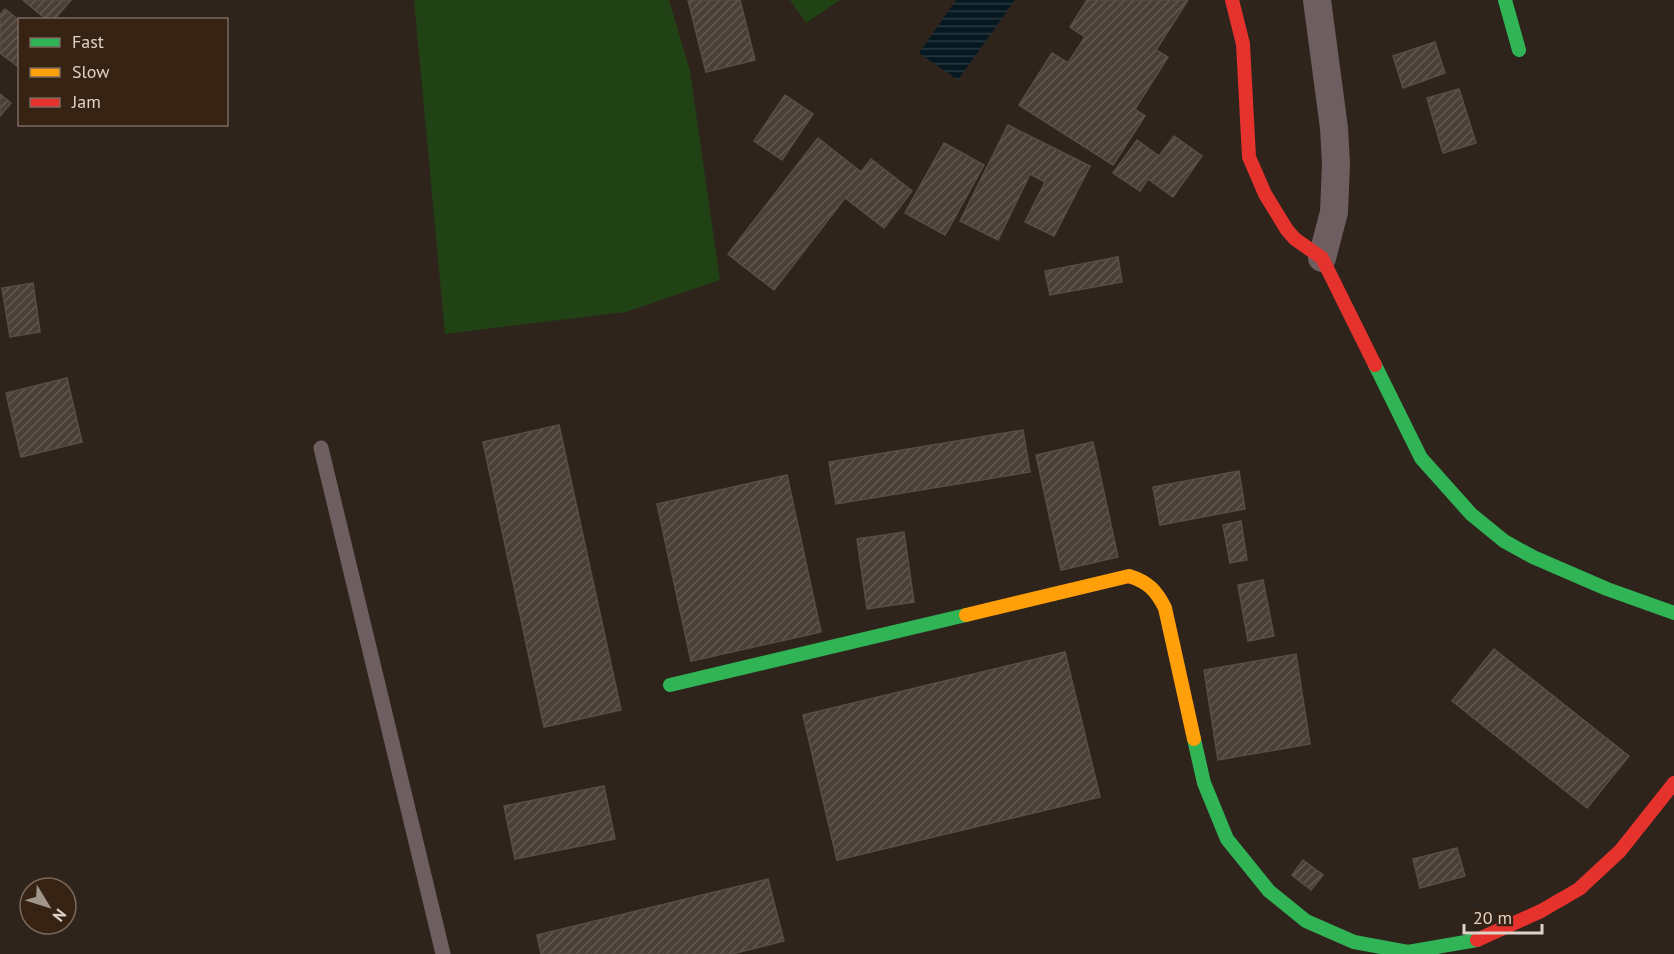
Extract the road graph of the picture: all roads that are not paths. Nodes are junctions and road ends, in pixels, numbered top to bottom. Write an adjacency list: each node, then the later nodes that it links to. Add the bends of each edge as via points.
1 (1232, 0): 5 (street, via 1243,44 1249,157 1287,230)
2 (1317, 0): 5 (street, via 1336,164 1334,212)
3 (1505, 0): 4 (street)
4 (1520, 50)
5 (1322, 258): 7 (street, via 1421,458 1471,514 1504,541 1533,557)
6 (321, 448): 11 (lane)
7 (1674, 613)
8 (670, 685): 10 (street, via 1129,576 1146,581 1165,608 1204,783 1227,839 1269,891 1306,921 1354,942 1408,952)
9 (1674, 783): 10 (street, via 1620,851 1579,889 1482,939)
10 (1446, 949)
11 (443, 954)

